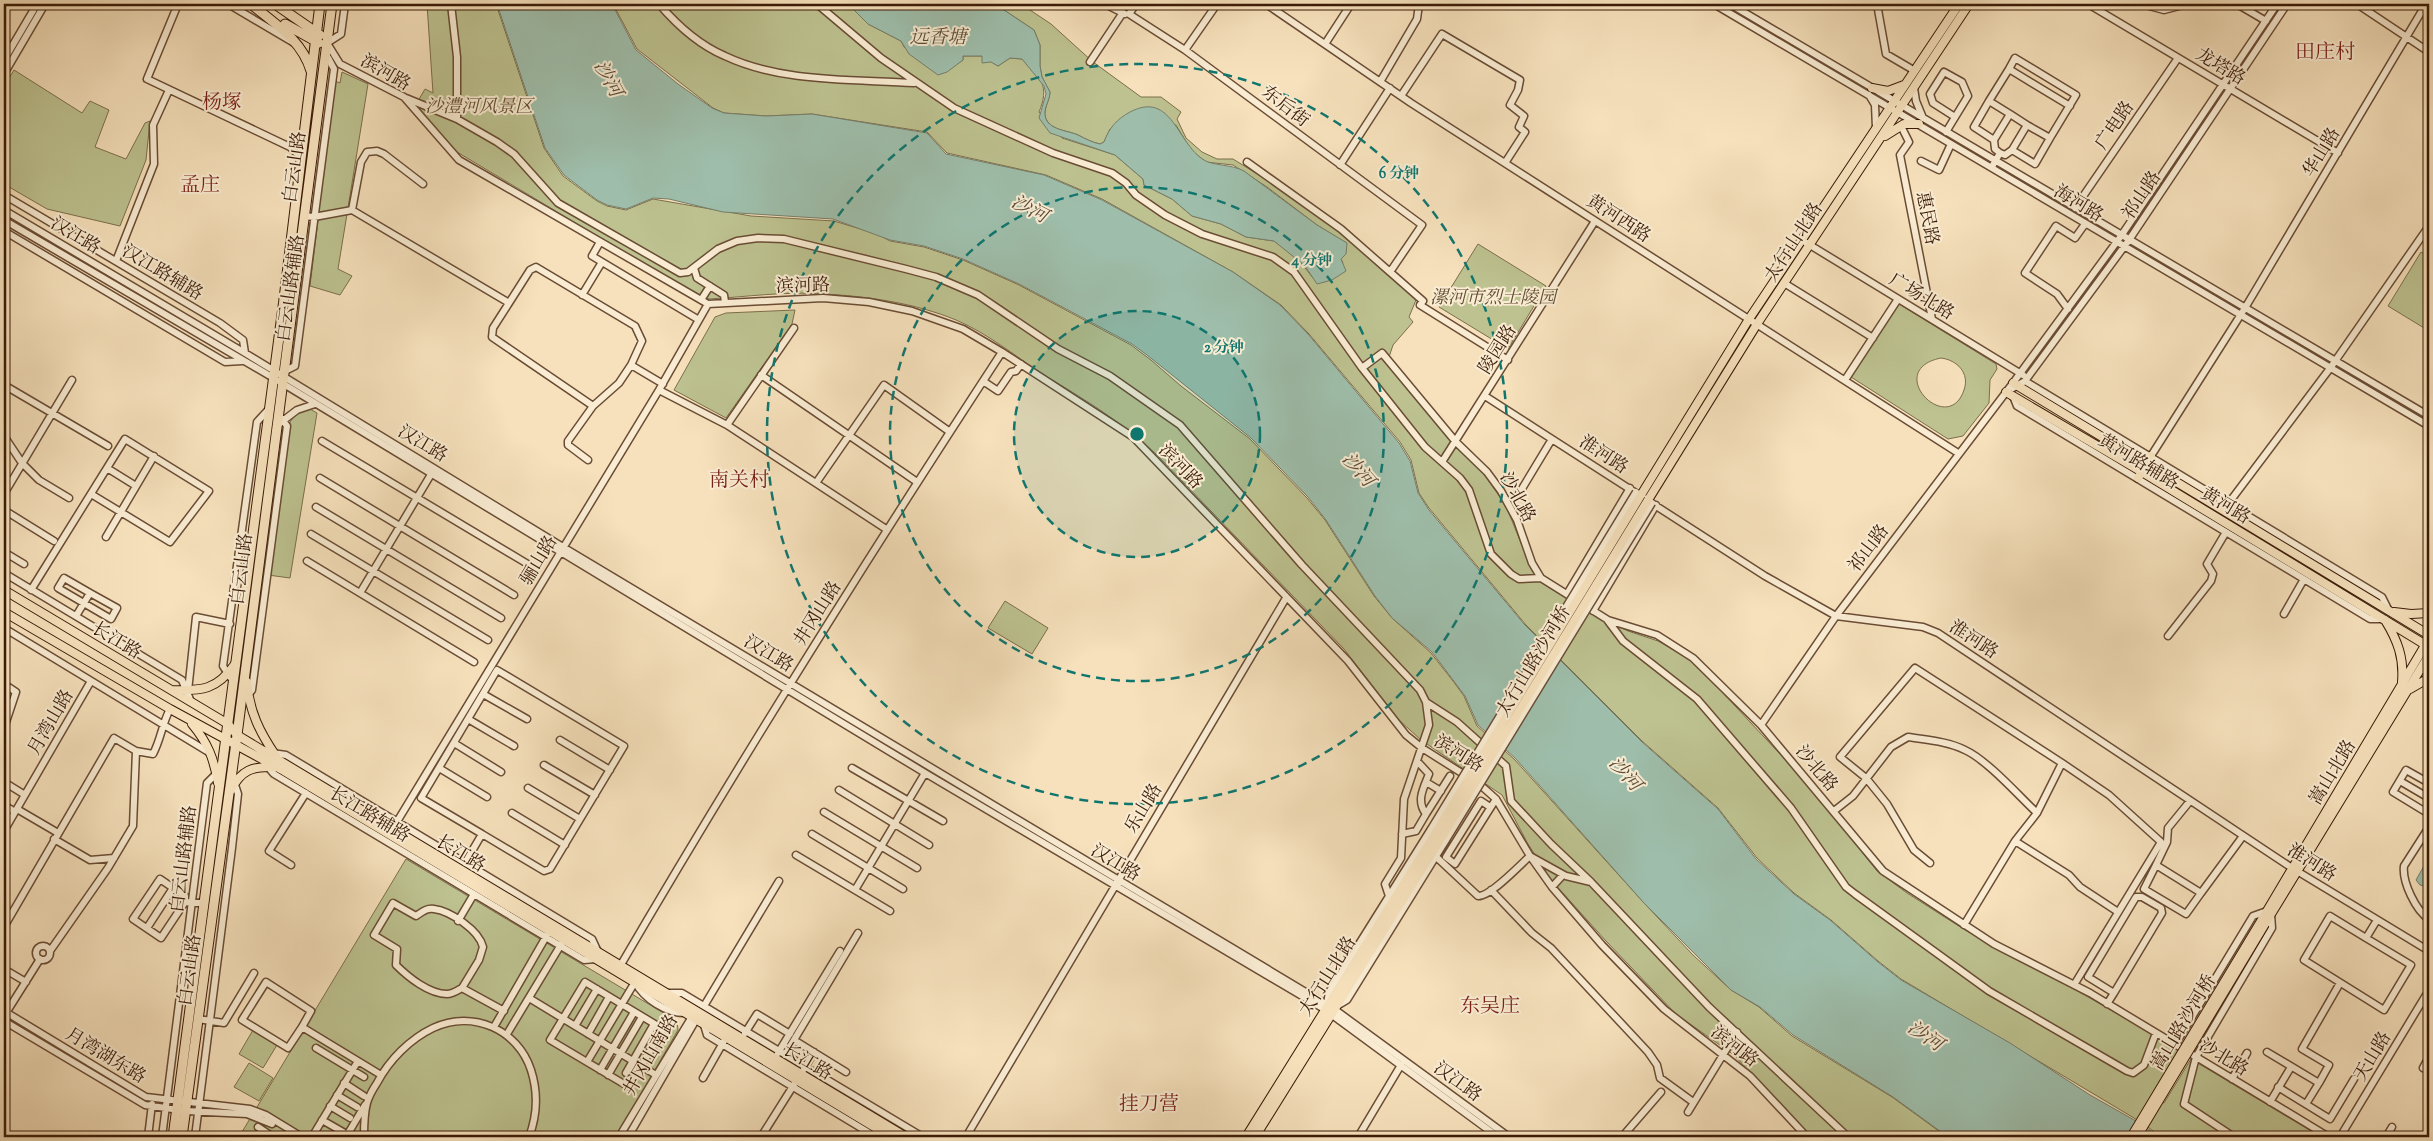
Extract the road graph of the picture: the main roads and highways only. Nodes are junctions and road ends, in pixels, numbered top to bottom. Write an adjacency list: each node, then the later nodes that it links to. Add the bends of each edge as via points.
1 (251, 4): 9 (highway); 10 (highway, via 289,34 307,60)
2 (275, 4): 7 (highway)
3 (320, 4): 7 (highway, 白云山路)
4 (332, 4): 8 (highway, 白云山路)
5 (1959, 4): 11 (main road, 太行山北路)
6 (1969, 4): 14 (main road, 太行山北路, via 1900,109)
7 (317, 30): 8 (highway); 9 (highway, 白云山路)
8 (326, 42): 9 (highway); 16 (highway, 白云山路)
9 (316, 43): 10 (highway, 白云山路)
10 (312, 75): 16 (highway, 白云山路)
11 (1907, 83): 12 (main road, via 1896,90); 14 (main road, 太行山北路)
12 (1869, 90)
13 (1921, 122): 14 (main road)
14 (1878, 135): 15 (main road, 太行山北路)
15 (1806, 243): 21 (main road, 太行山北路, via 1784,283); 21 (main road, 太行山北路, via 1750,319)
16 (279, 376): 29 (highway, 白云山路, via 280,417); 30 (highway, 白云山路, via 268,410 235,664)
17 (2015, 384): 19 (main road, 黄河路)
18 (2010, 394): 20 (main road, 黄河路)
19 (2149, 460): 20 (main road); 23 (main road, 黄河路)
20 (2140, 475): 26 (main road, 黄河路)
21 (1644, 497): 42 (main road, 太行山路沙河桥, bridge)
22 (4, 590): 33 (main road, 长江路)
23 (2389, 610): 25 (main road); 27 (main road, 黄河路)
24 (4, 612): 34 (main road, 长江路)
25 (2429, 613)
26 (2384, 619): 27 (main road, 黄河路); 32 (main road, via 2394,634 2403,661)
27 (2428, 641): 32 (main road, 嵩山北路)
28 (2429, 655): 32 (main road, 嵩山北路)
29 (245, 666): 36 (highway, 白云山路); 39 (main road, via 255,722)
30 (230, 678): 33 (main road, via 208,688); 35 (highway, 白云山路)
31 (2429, 678): 32 (main road)
32 (2405, 687): 43 (main road, 嵩山北路)
33 (170, 690): 35 (main road, 长江路)
34 (190, 720): 37 (main road, 长江路); 40 (main road, via 205,739)
35 (228, 724): 36 (main road, 长江路); 37 (highway, 白云山路)
36 (237, 735): 37 (main road); 38 (highway, 白云山路); 39 (main road, 长江路)
37 (226, 740): 38 (main road, 长江路); 40 (highway, 白云山路)
38 (235, 745): 39 (main road, 长江路); 41 (highway, 白云山路)
39 (272, 760): 41 (main road, via 249,769); 44 (main road, 长江路); 44 (main road, 长江路, via 392,830)
40 (219, 771): 50 (highway, 白云山路)
41 (232, 787): 50 (highway, 白云山路)
42 (1439, 834): 47 (main road, 太行山北路, via 1390,899); 47 (main road, 太行山北路, via 1434,855)
43 (2263, 923): 57 (main road, 嵩山路沙河桥, bridge); 58 (main road, 嵩山路沙河桥, bridge)
44 (550, 931): 45 (main road, 长江路); 45 (main road, 长江路, via 562,943)
45 (597, 956): 46 (main road, 长江路)
46 (619, 969): 48 (main road, 长江路); 48 (main road, 长江路, via 665,994)
47 (1329, 1009): 55 (main road, 太行山北路); 56 (main road, 太行山北路)
48 (695, 1017): 49 (main road, 长江路, via 724,1041); 49 (main road, 长江路, via 775,1059)
49 (797, 1080): 53 (main road, 长江路); 54 (main road, 长江路)
50 (182, 1106): 51 (highway, 白云山路); 52 (highway, 白云山路)
51 (173, 1137)
52 (182, 1137)
53 (891, 1137)
54 (906, 1137)
55 (1246, 1137)
56 (1255, 1137)
57 (2131, 1137)
58 (2138, 1137)

